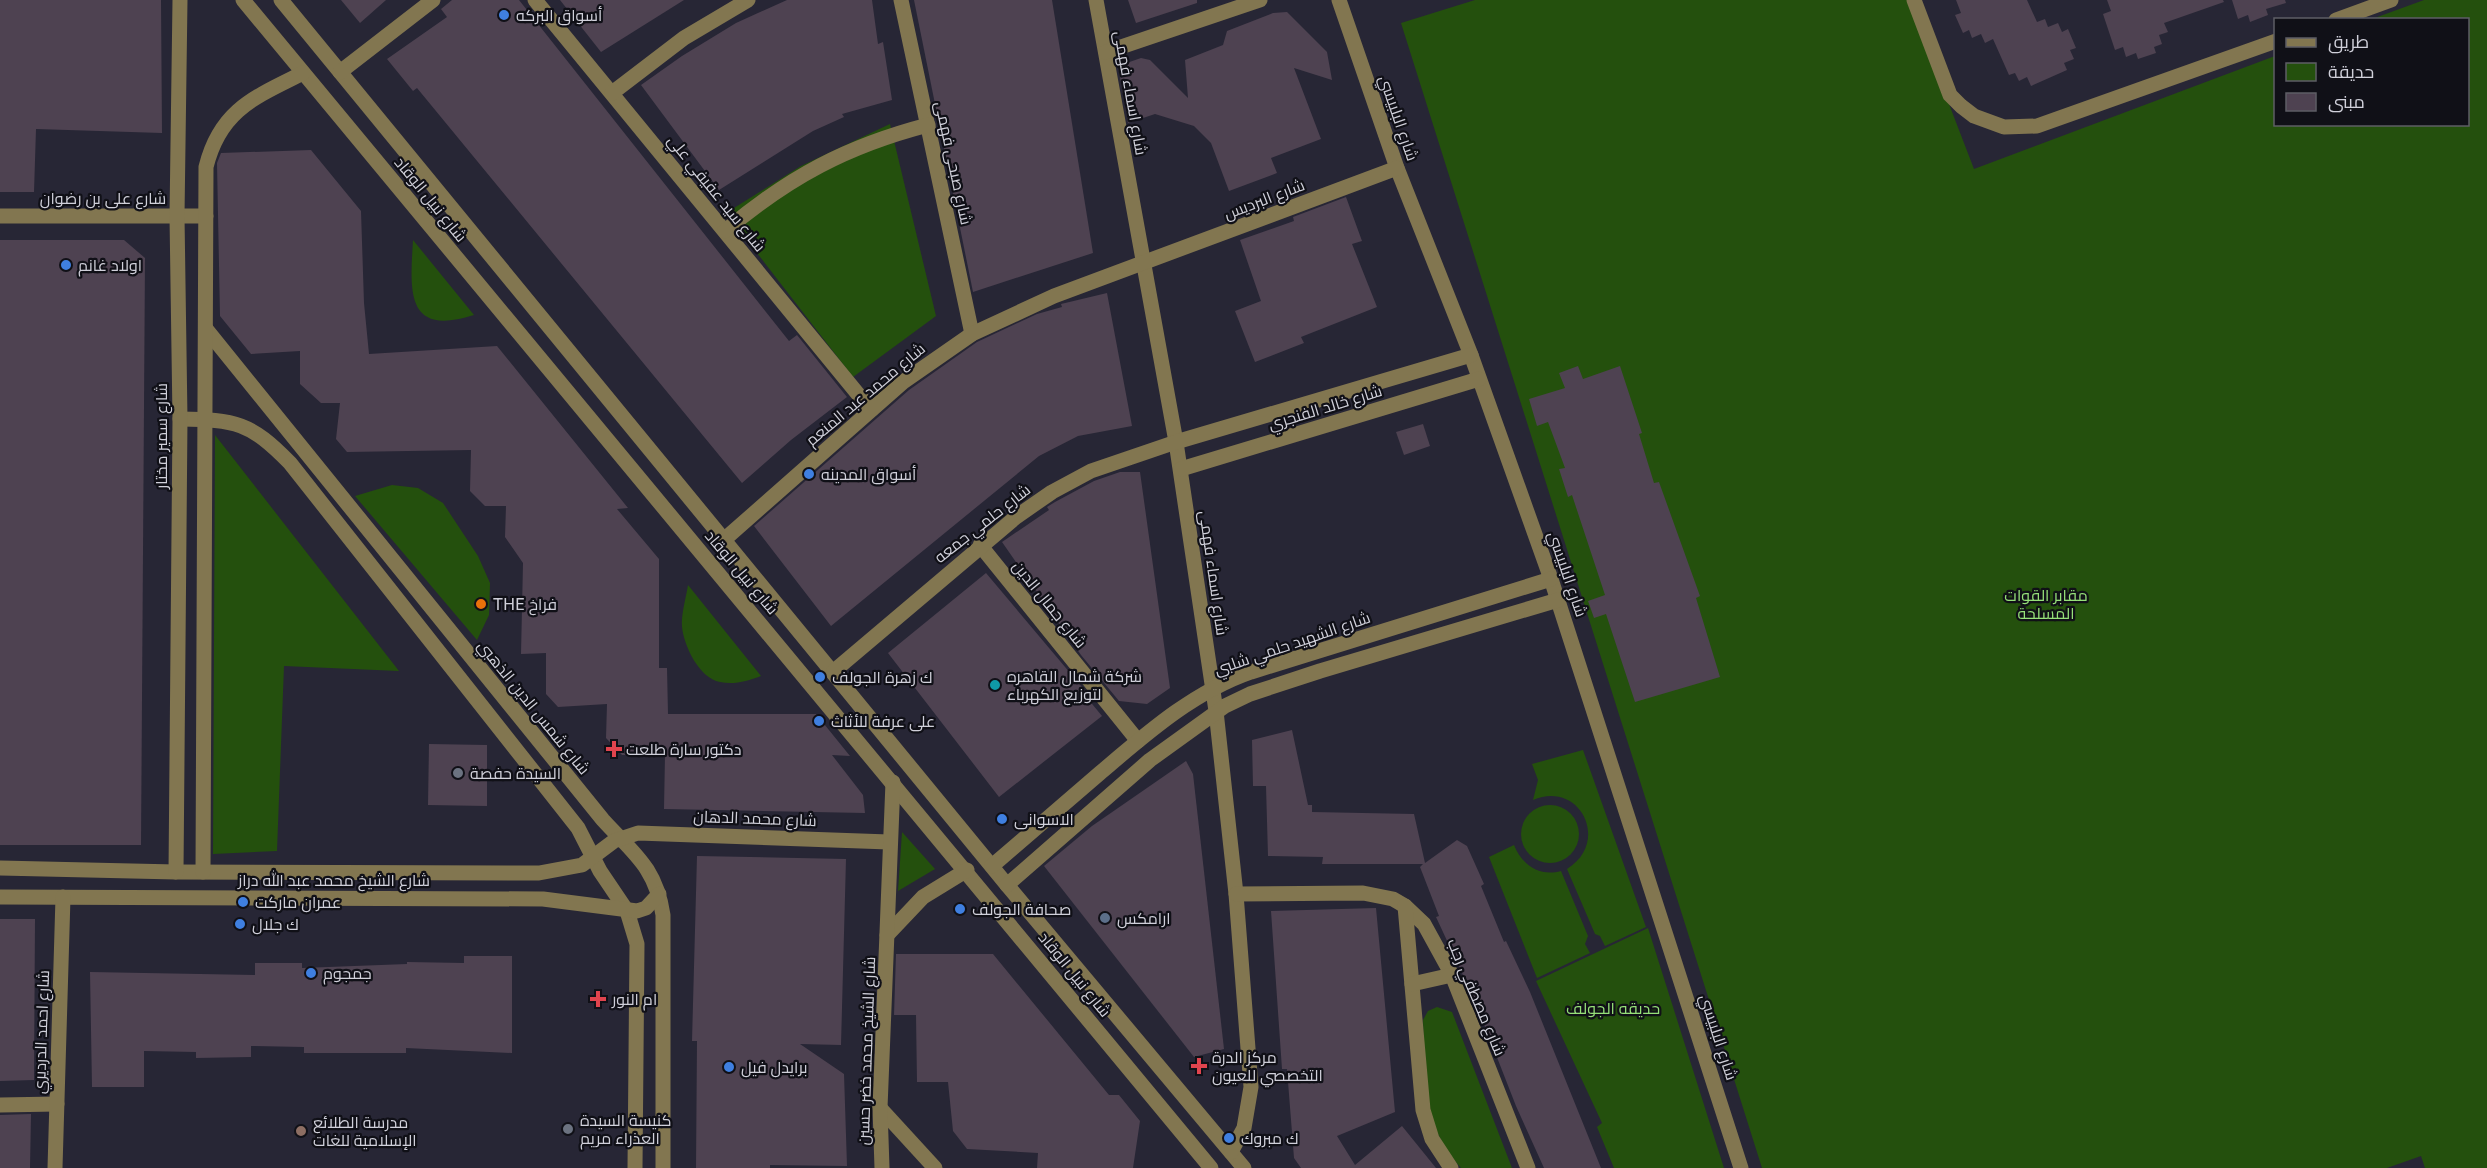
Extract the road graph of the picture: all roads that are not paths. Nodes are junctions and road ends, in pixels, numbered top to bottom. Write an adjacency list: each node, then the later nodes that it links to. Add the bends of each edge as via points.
1 (180, 0): 22 (street, شارع سمير مختار)
2 (243, 0): 17 (street, شارع نبيل الوقاد)
3 (281, 0): 16 (street, شارع نبيل الوقاد)
4 (433, 0): 16 (street)
5 (535, 0): 18 (street, شارع سيد عفيفي علي)
6 (748, 0): 18 (street, via 684,38)
7 (901, 0): 19 (street, شارع صبحى فهمى)
8 (1096, 0): 15 (street, شارع اسماء فهمى)
9 (1260, 0): 15 (street)
10 (1339, 0): 20 (street, شارع البلبيسي)
11 (1914, 0): 14 (street, via 1950,94 1974,116 2004,127 2037,126)
12 (2391, 0): 13 (street)
13 (2342, 18)
14 (2274, 42)
15 (1106, 52): 25 (street, شارع اسماء فهمى)
16 (340, 72): 30 (street, شارع نبيل الوقاد)
17 (303, 73): 23 (street, via 242,106 218,133 206,167); 32 (street, شارع نبيل الوقاد)
18 (612, 93): 24 (street, شارع سيد عفيفي علي)
19 (928, 125): 24 (street, via 884,136 810,169 762,200); 27 (street, شارع صبحى فهمى)
20 (1397, 168): 25 (street, شارع البرديس); 28 (street, شارع البلبيسي)
21 (0, 216): 22 (street, شارع على بن رضوان)
22 (177, 216): 23 (street, شارع على بن رضوان); 33 (street, شارع سمير مختار)
23 (206, 216): 26 (street)
24 (725, 231): 31 (street, شارع سيد عفيفي علي)
25 (1144, 263): 27 (street, شارع محمد عبد المنعم, via 1054,296); 35 (street, شارع اسماء فهمى)
26 (206, 329): 34 (street); 36 (street, شارع شمس الدين الذهبي)
27 (972, 334): 31 (street, شارع محمد عبد المنعم, via 903,382)
28 (1471, 355): 29 (street, شارع البلبيسي); 35 (street, شارع خالد الفنجري)
29 (1479, 379): 38 (street, شارع خالد الفنجري); 41 (street, شارع البلبيسي)
30 (609, 400): 32 (street); 39 (street, شارع نبيل الوقاد)
31 (871, 410): 39 (street, شارع محمد عبد المنعم)
32 (588, 417): 47 (street, شارع نبيل الوقاد)
33 (180, 419): 34 (street); 54 (street, شارع سمير مختار)
34 (205, 420): 37 (street, via 247,427 270,442); 55 (street)
35 (1176, 441): 38 (street, شارع اسماء فهمى); 40 (street, شارع حلمي جمعه, via 1091,471 1052,492)
36 (306, 451): 37 (street); 48 (street, شارع شمس الدين الذهبي)
37 (290, 463): 50 (street, via 567,811)
38 (1181, 469): 44 (street, شارع اسماء فهمى)
39 (726, 538): 43 (street, شارع نبيل الوقاد)
40 (980, 545): 43 (street, شارع حلمي جمعه); 46 (street, شارع جمال الدين)
41 (1551, 579): 42 (street, شارع البلبيسي); 44 (street, شارع الشهيد حلمي شلبي, via 1251,672)
42 (1558, 600): 45 (street, via 1309,674); 79 (street, شارع البلبيسي)
43 (834, 671): 51 (street, شارع نبيل الوقاد)
44 (1213, 688): 45 (street, شارع اسماء فهمى); 46 (street, شارع الشهيد حلمي شلبي)
45 (1216, 711): 56 (street, via 1150,759); 58 (street, شارع اسماء فهمى)
46 (1138, 741): 51 (street, شارع الشهيد حلمي شلبي)
47 (893, 782): 49 (street, شارع الشيخ محمد خضر حسين); 53 (street, شارع نبيل الوقاد)
48 (620, 838): 49 (street, شارع محمد الدهان, via 662,832); 50 (street, شارع الشيخ محمد عبد الله دراز); 57 (street, شارع شمس الدين الذهبي, via 641,859)
49 (889, 842): 63 (street, شارع الشيخ محمد خضر حسين)
50 (593, 857): 55 (street, شارع الشيخ محمد عبد الله دراز, via 572,868 539,873); 62 (street)
51 (992, 866): 56 (street, شارع نبيل الوقاد)
52 (0, 868): 54 (street, شارع الشيخ محمد عبد الله دراز)
53 (967, 870): 63 (street, شارع الشيخ محمد خضر حسين, via 923,897); 75 (street, شارع نبيل الوقاد)
54 (176, 872): 55 (street, شارع الشيخ محمد عبد الله دراز)
55 (203, 872)
56 (1007, 885): 69 (street, شارع نبيل الوقاد)
57 (659, 894): 62 (street, via 646,908); 72 (street, شارع شمس الدين الذهبي, via 663,915)
58 (1236, 894): 61 (street, شارع مصطفي رجب, via 1364,893 1393,899); 69 (street, شارع اسماء فهمى, via 1251,1087 1244,1128)
59 (0, 897): 60 (street, شارع الشيخ محمد عبد الله دراز)
60 (63, 897): 62 (street, شارع الشيخ محمد عبد الله دراز, via 543,899); 66 (street, شارع احمد الدرديري)
61 (1405, 906): 64 (street, شارع مصطفي رجب, via 1424,924); 65 (street)
62 (627, 911): 71 (street, via 637,944)
63 (887, 934): 68 (street, شارع الشيخ محمد خضر حسين)
64 (1452, 975): 65 (street); 78 (street, شارع مصطفي رجب)
65 (1412, 984): 77 (street, via 1423,1110 1432,1139)
66 (57, 1104): 67 (street); 70 (street, شارع احمد الدرديري)
67 (0, 1105)
68 (880, 1108): 73 (street, شارع الشيخ محمد خضر حسين); 74 (street)
69 (1231, 1152): 76 (street, شارع نبيل الوقاد)
70 (55, 1168)
71 (635, 1168)
72 (663, 1168)
73 (882, 1168)
74 (935, 1168)
75 (1211, 1168)
76 (1244, 1168)
77 (1451, 1168)
78 (1528, 1168)
79 (1741, 1168)

